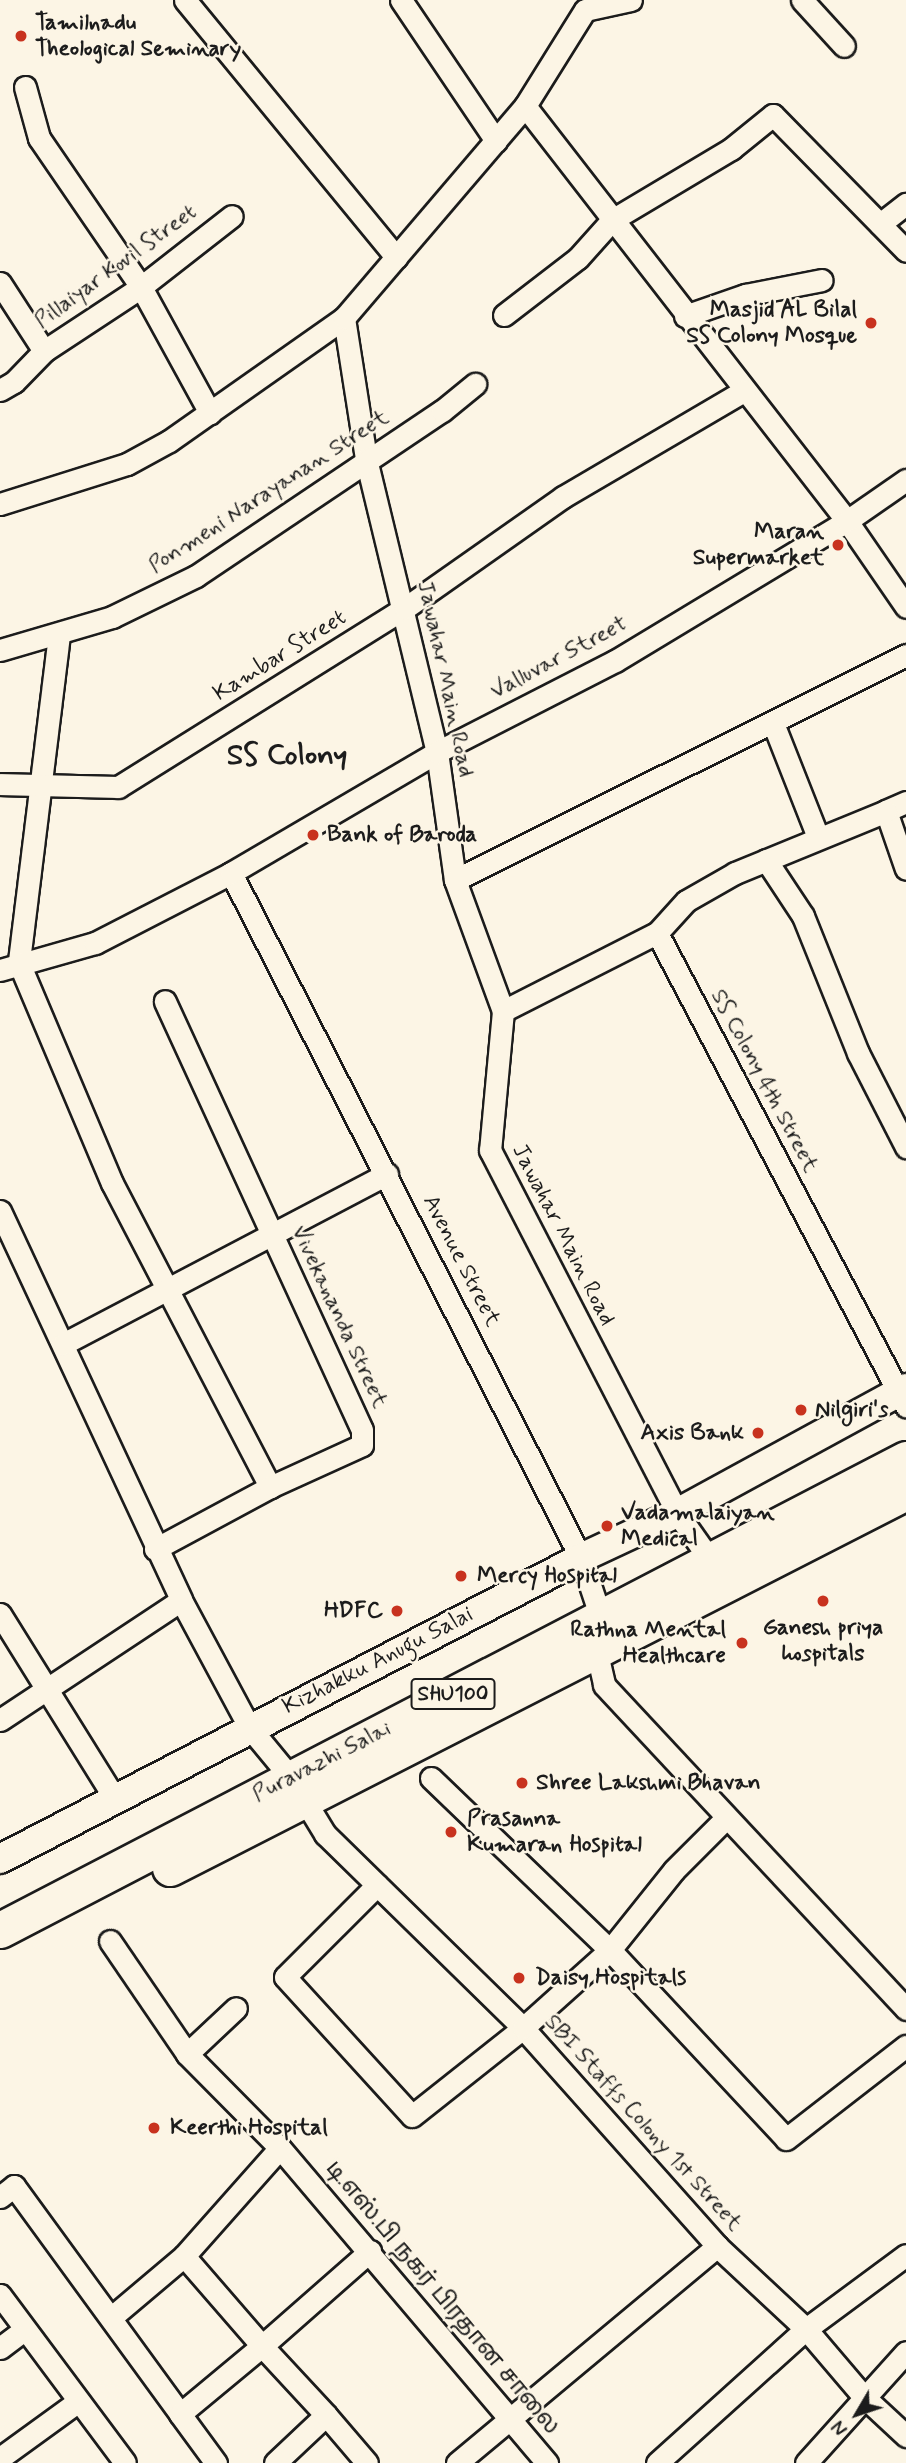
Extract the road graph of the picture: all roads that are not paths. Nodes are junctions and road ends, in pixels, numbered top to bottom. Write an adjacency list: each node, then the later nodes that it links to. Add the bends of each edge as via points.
1 (185, 0): 15 (street)
2 (401, 0): 9 (street)
3 (631, 0): 5 (street)
4 (802, 0): 6 (street)
5 (579, 5): 8 (street)
6 (844, 46)
7 (25, 87): 18 (street, via 39,138)
8 (525, 106): 9 (street); 12 (street)
9 (496, 141): 15 (street)
10 (906, 204): 13 (street)
11 (232, 216): 18 (street, Pillaiyar Kovil Street)
12 (612, 220): 13 (street, via 731,149 773,115); 19 (street, via 578,258); 20 (street)
13 (880, 224): 14 (street)
14 (906, 251)
15 (396, 257): 21 (street)
16 (822, 279): 20 (street, via 745,295)
17 (0, 283): 22 (street)
18 (141, 287): 22 (street, Pillaiyar Kovil Street); 26 (street)
19 (504, 315)
20 (685, 316): 25 (street)
21 (344, 318): 26 (street); 27 (street, Jawahar Main Road)
22 (44, 351): 24 (street, Pillaiyar Kovil Street)
23 (475, 384): 27 (street, Ponmeni Narayanan Street, via 442,411)
24 (0, 390)
25 (744, 391): 30 (street); 32 (street, Kambar Street, via 563,497)
26 (210, 412): 29 (street, via 127,464)
27 (366, 459): 32 (street, Jawahar Main Road); 33 (street, Ponmeni Narayanan Street, via 196,576 112,617)
28 (906, 480): 30 (street, Valluvar Street)
29 (0, 503)
30 (847, 521): 31 (street); 37 (street, Valluvar Street, via 615,661)
31 (906, 607)
32 (405, 608): 37 (street, Jawahar Main Road); 39 (street, Kambar Street, via 118,787)
33 (60, 635): 34 (street, Ponmeni Narayanan Street); 39 (street)
34 (0, 650)
35 (906, 655): 36 (street)
36 (773, 723): 42 (street); 46 (street)
37 (437, 752): 45 (street, Valluvar Street); 46 (street, Jawahar Main Road)
38 (0, 784): 39 (street, Kambar Street)
39 (38, 787): 48 (street)
40 (906, 802): 41 (street)
41 (886, 811): 42 (street); 44 (street)
42 (818, 838): 43 (street)
43 (766, 860): 47 (street, via 686,901); 51 (street, via 803,916 858,1053)
44 (906, 869)
45 (231, 873): 48 (street, Valluvar Street, via 95,943); 52 (street, Avenue Street)
46 (455, 880): 50 (street, Jawahar Main Road)
47 (657, 933): 50 (street); 57 (street, SS Colony 4th Street)
48 (10, 967): 55 (street, via 27,991)
49 (164, 1001): 54 (street, Vivekananda Street)
50 (503, 1011): 61 (street, Jawahar Main Road, via 490,1150)
51 (906, 1147)
52 (387, 1174): 54 (street); 63 (street, Avenue Street)
53 (0, 1211): 56 (street, SBI Staffs Colony 1st Street)
54 (273, 1235): 55 (street); 59 (street, Vivekananda Street, via 362,1430 362,1444)
55 (166, 1293): 56 (street); 59 (street)
56 (63, 1344): 62 (street, SBI Staffs Colony 1st Street)
57 (903, 1396): 61 (street, Kizhakku Anugu Salai)
58 (906, 1459): 64 (main road, Puravazhi Salai / SHU100)
59 (270, 1487): 62 (street, Vivekananda Street)
60 (906, 1492): 67 (main road, Puravazhi Salai / SHU100)
61 (677, 1513): 63 (street, Kizhakku Anugu Salai); 64 (street, Jawahar Main Road)
62 (155, 1549): 65 (street, SBI Staffs Colony 1st Street)
63 (581, 1558): 67 (street, Avenue Street); 70 (street, Kizhakku Anugu Salai)
64 (711, 1561): 67 (main road, Puravazhi Salai / SHU100)
65 (181, 1600): 68 (street); 70 (street, SBI Staffs Colony 1st Street)
66 (0, 1614): 68 (street)
67 (598, 1634): 72 (main road, Puravazhi Salai / SHU100); 74 (street, Avenue Street, via 604,1685)
68 (48, 1691): 69 (street); 73 (street)
69 (0, 1720)
70 (249, 1727): 72 (street, SBI Staffs Colony 1st Street); 73 (street, Kizhakku Anugu Salai)
71 (430, 1778): 79 (street)
72 (297, 1790): 76 (street, SBI Staffs Colony 1st Street, via 325,1835); 77 (main road, Puravazhi Salai / SHU100); 80 (main road, Puravazhi Salai / SHU100)
73 (114, 1797): 75 (street, Kizhakku Anugu Salai)
74 (725, 1819): 79 (street, via 674,1870); 82 (street)
75 (0, 1859)
76 (377, 1885): 83 (street, SBI Staffs Colony 1st Street); 83 (street, via 285,1978 412,2116)
77 (0, 1930)
78 (110, 1941): 85 (street, டி.எஸ்.பி நகர் பிரதான சாலை)
79 (610, 1950): 83 (street); 84 (street, via 786,2139)
80 (0, 1952)
81 (236, 2008): 85 (street)
82 (906, 2009)
83 (523, 2028): 88 (street, SBI Staffs Colony 1st Street)
84 (906, 2046)
85 (187, 2054): 86 (street, டி.எஸ்.பி நகர் பிரதான சாலை)
86 (280, 2148): 89 (street, டி.எஸ்.பி நகர் பிரதான சாலை); 91 (street)
87 (0, 2197): 93 (street, via 14,2186)
88 (717, 2246): 95 (street, SBI Staffs Colony 1st Street); 103 (street)
89 (370, 2251): 96 (street); 103 (street, டி.எஸ்.பி நகர் பிரதான சாலை)
90 (906, 2255): 95 (street)
91 (184, 2256): 93 (street); 96 (street)
92 (0, 2295): 94 (street)
93 (113, 2316): 101 (street)
94 (24, 2329): 97 (street); 100 (street)
95 (806, 2329): 99 (street, SBI Staffs Colony 1st Street); 112 (street)
96 (262, 2346): 101 (street); 102 (street)
97 (0, 2348)
98 (906, 2352): 99 (street)
99 (863, 2396): 104 (street, SBI Staffs Colony 1st Street); 113 (street)
100 (77, 2402): 105 (street); 106 (street)
101 (180, 2414): 107 (street)
102 (326, 2415): 108 (street); 109 (street)
103 (510, 2422): 110 (street); 111 (street, டி.எஸ்.பி நகர் பிரதான சாலை)
104 (906, 2436)
105 (0, 2458)
106 (125, 2463)
107 (216, 2463)
108 (275, 2463)
109 (367, 2463)
110 (457, 2463)
111 (547, 2463)
112 (657, 2463)
113 (806, 2463)

